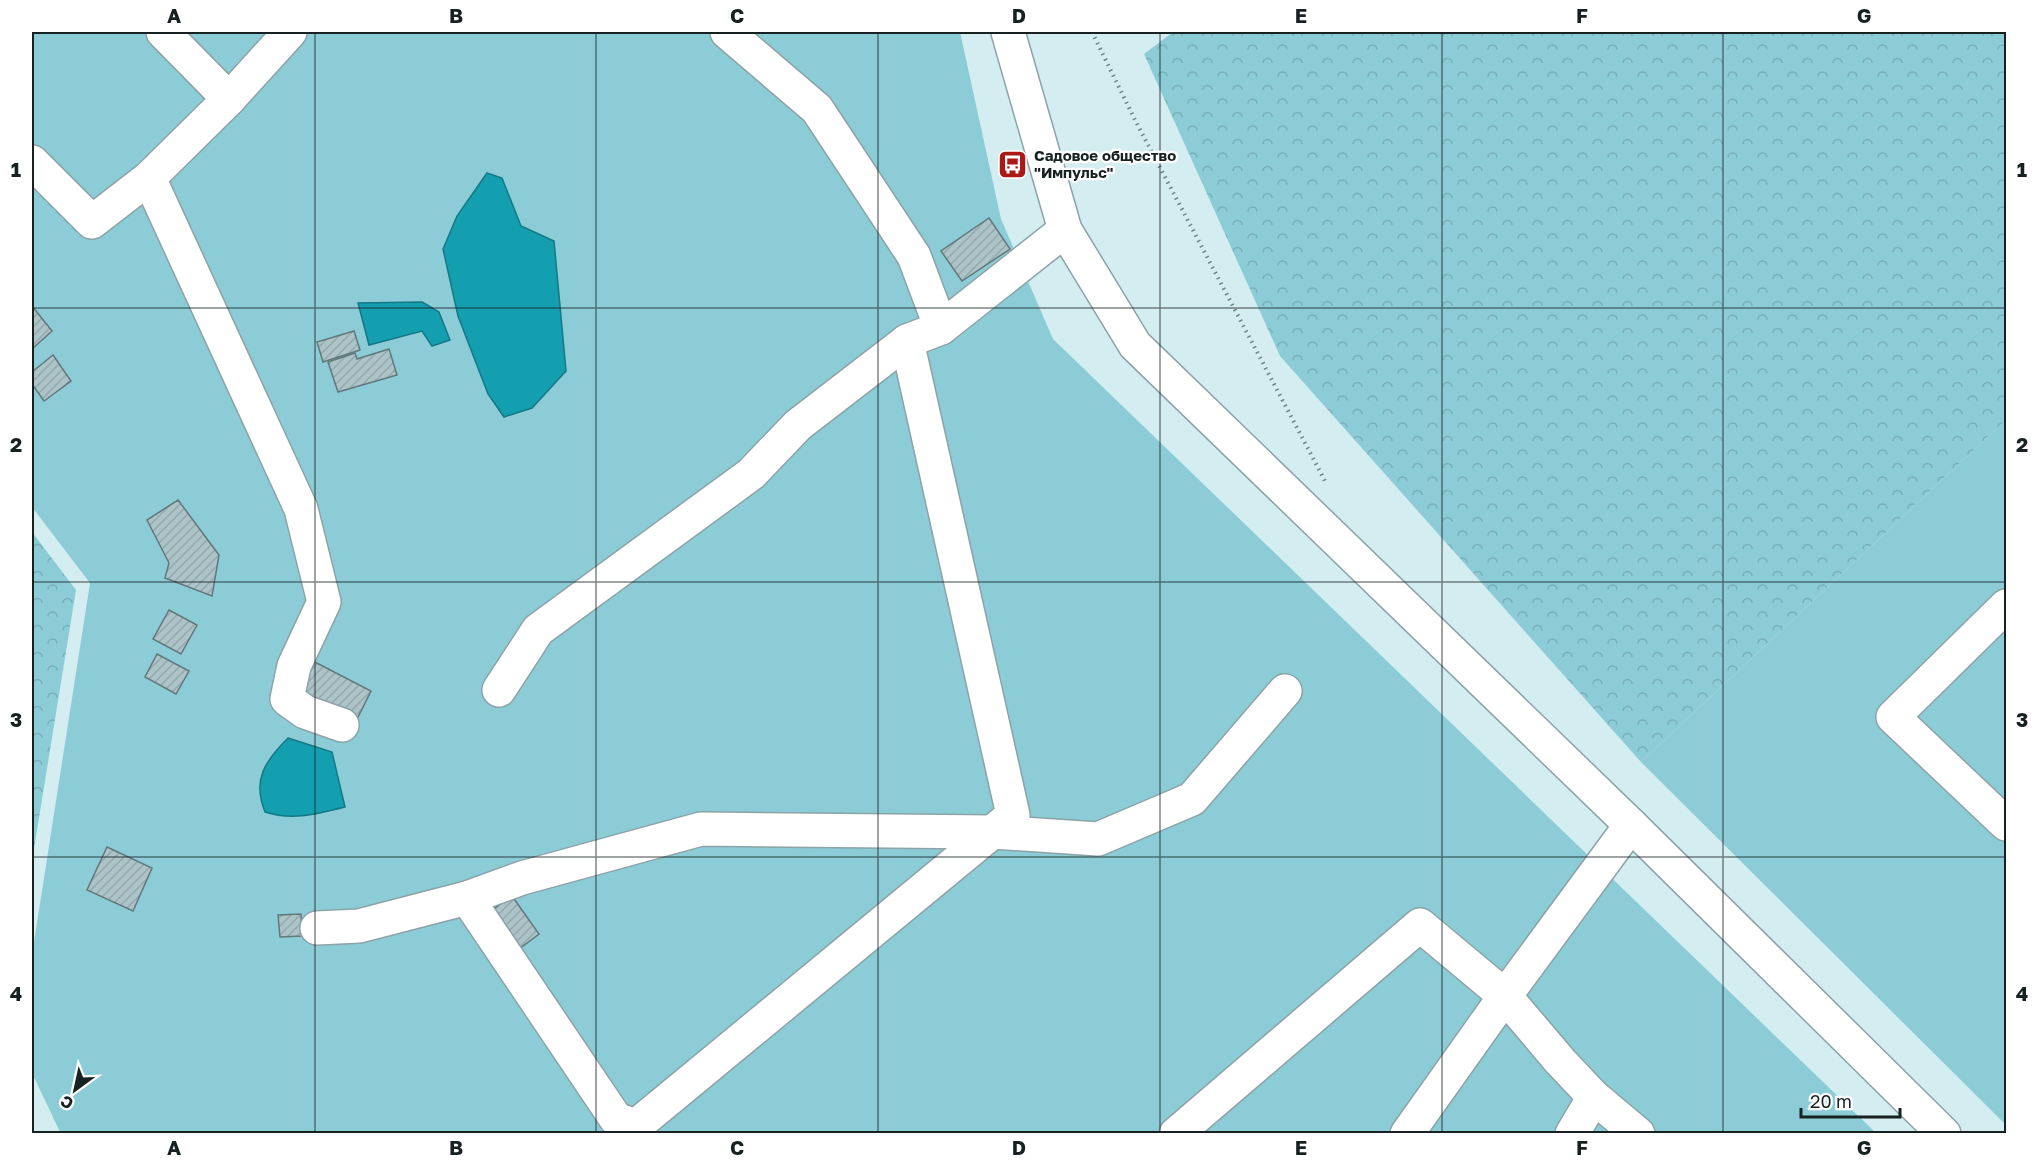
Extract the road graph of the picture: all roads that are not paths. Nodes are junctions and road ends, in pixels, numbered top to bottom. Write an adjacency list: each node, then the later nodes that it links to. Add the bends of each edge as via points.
1 (163, 32): 5 (street)
2 (290, 32): 5 (street)
3 (727, 32): 9 (street, via 817,109 914,256)
4 (1008, 32): 8 (street)
5 (229, 99): 7 (street)
6 (32, 162): 7 (street, via 92,222)
7 (149, 178): 14 (street, via 301,509 324,602 294,666 287,699 305,712)
8 (1065, 230): 9 (street); 16 (street, via 1135,345)
9 (941, 328): 10 (street)
10 (907, 341): 12 (street, via 798,425 751,474 538,630); 17 (street, via 1013,815)
11 (2007, 606): 15 (street, via 1893,717)
12 (499, 690)
13 (1285, 691): 17 (street, via 1192,799 1098,839)
14 (342, 725)
15 (2007, 824)
16 (1631, 825): 20 (street); 26 (street)
17 (992, 832): 18 (street, via 701,829 522,878); 18 (street, via 636,1126 616,1119)
18 (466, 898): 19 (street, via 359,926)
19 (317, 928)
20 (1505, 996): 21 (street); 22 (street, via 1420,925); 23 (street)
21 (1594, 1097): 24 (street); 25 (street)
22 (1176, 1134)
23 (1407, 1134)
24 (1572, 1134)
25 (1638, 1134)
26 (1944, 1134)

